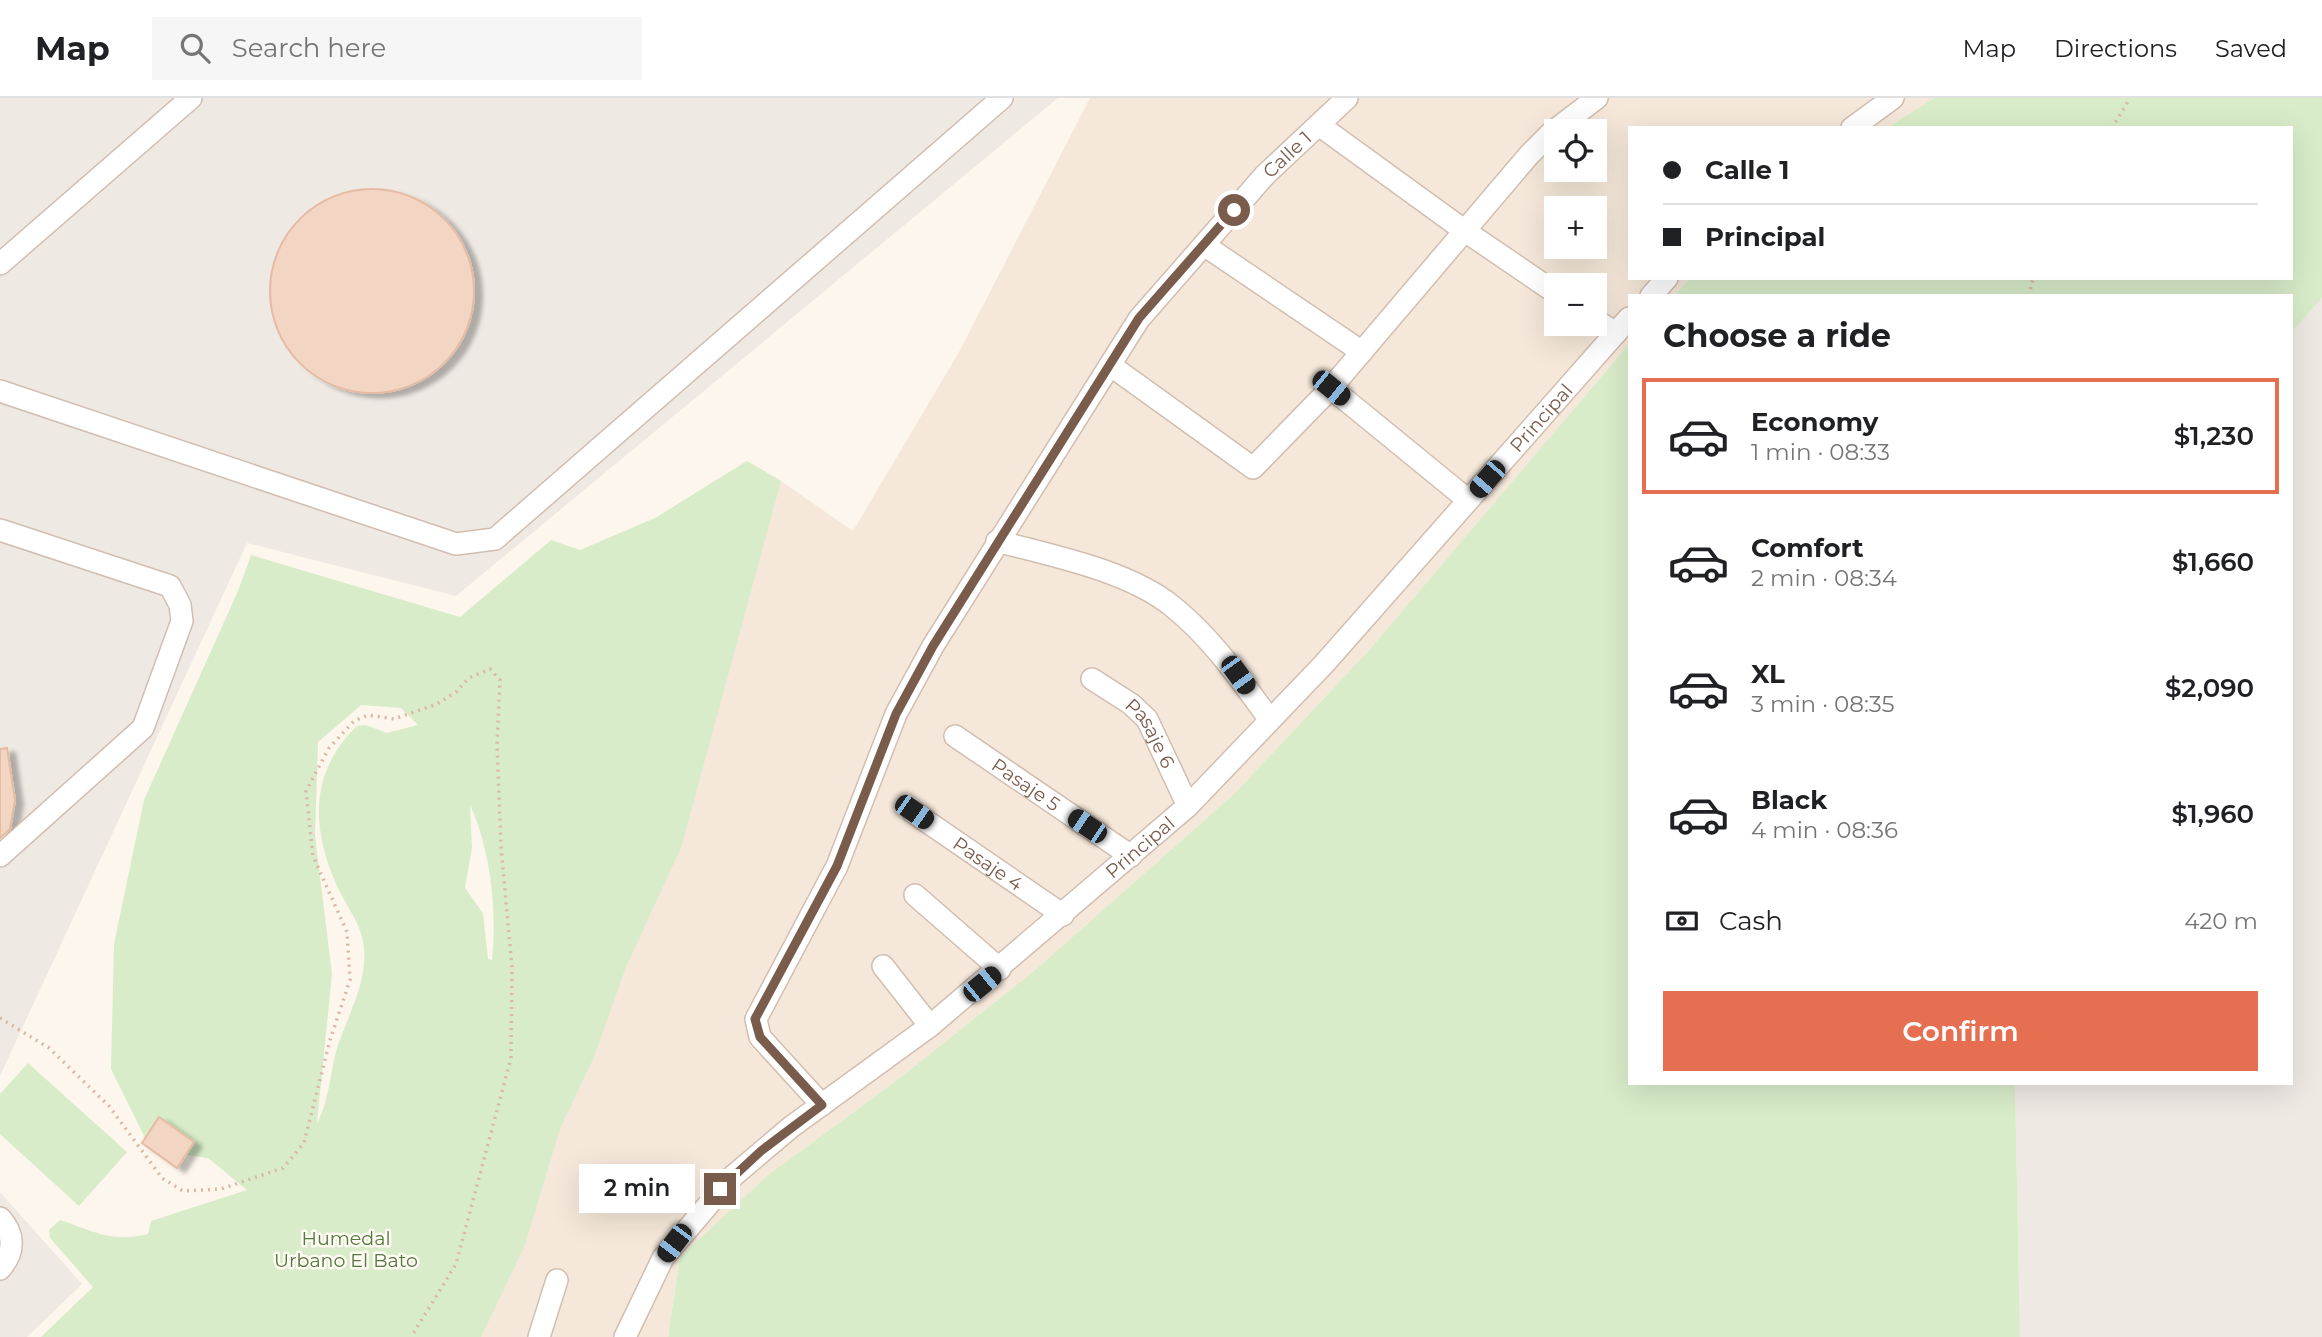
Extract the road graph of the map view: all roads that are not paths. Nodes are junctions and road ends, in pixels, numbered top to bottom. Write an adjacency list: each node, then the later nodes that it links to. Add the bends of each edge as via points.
1 (191, 98): 10 (street)
2 (1002, 98): 18 (street, via 495,539 456,544)
3 (1347, 98): 6 (street, Calle 1)
4 (1597, 98): 8 (street, via 1529,155)
5 (1884, 100): 7 (street)
6 (1319, 125): 8 (street); 9 (street, Calle 1, via 1265,176)
7 (1854, 126)
8 (1465, 231): 12 (street); 15 (street)
9 (1204, 245): 15 (street); 16 (street, Calle 1, via 1139,318)
10 (0, 264)
11 (1665, 280): 13 (street)
12 (1544, 285)
13 (1653, 294)
14 (1622, 326): 19 (street, Principal)
15 (1362, 352): 17 (street)
16 (1110, 365): 17 (street, via 1253,468); 21 (street, Calle 1)
17 (1331, 388): 19 (street)
18 (0, 391)
19 (1468, 500): 23 (street, Principal)
20 (0, 530): 27 (street, via 170,586 182,621 143,728)
21 (997, 541): 23 (street, via 1108,572 1171,605 1221,653); 34 (street, Calle 1, via 896,714 837,866 757,1011 760,1037)
22 (1092, 678): 25 (street, Pasaje 6, via 1147,719)
23 (1270, 720): 25 (street, Principal)
24 (955, 736): 28 (street, Pasaje 5)
25 (1188, 806): 28 (street, Principal)
26 (914, 812): 30 (street, Pasaje 4)
27 (0, 856)
28 (1131, 856): 30 (street, Principal)
29 (915, 895): 32 (street)
30 (1063, 915): 32 (street, Principal)
31 (883, 966): 33 (street)
32 (1000, 969): 33 (street, Principal)
33 (930, 1026): 34 (street, Principal)
34 (822, 1105): 39 (street, Principal, via 761,1151 707,1202 663,1258)
35 (0, 1218): 36 (street, via 9,1228 12,1242)
36 (0, 1269)
37 (557, 1280): 38 (street)
38 (539, 1337)
39 (625, 1337)

